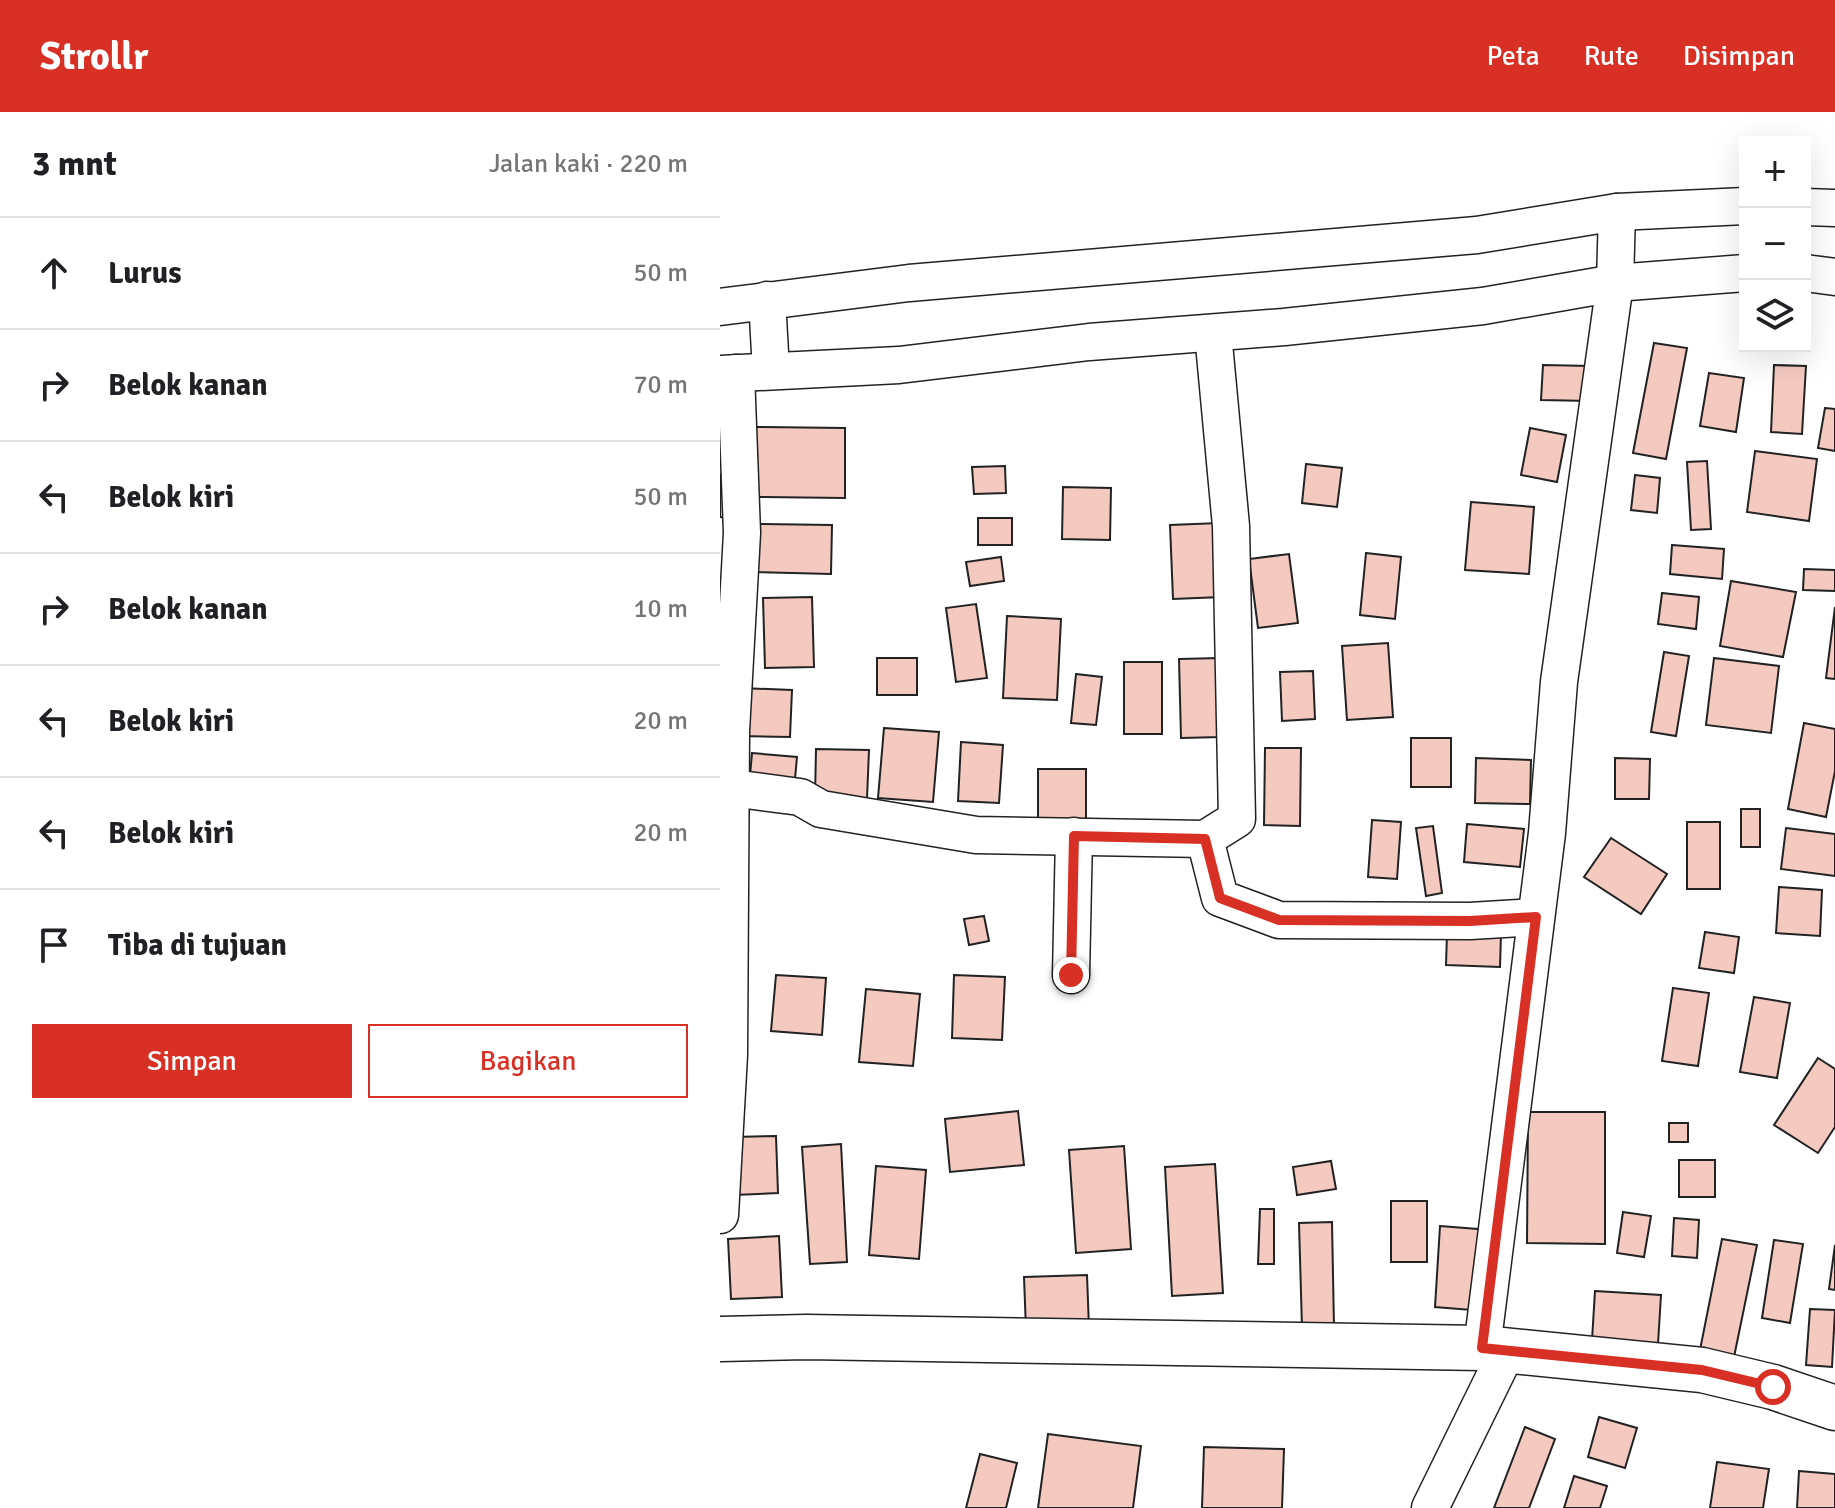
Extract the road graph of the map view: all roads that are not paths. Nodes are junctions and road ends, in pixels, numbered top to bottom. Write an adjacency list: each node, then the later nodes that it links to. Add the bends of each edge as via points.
1 (1739, 207): 4 (street)
2 (1811, 207): 3 (street)
3 (1835, 208)
4 (1617, 219): 6 (street); 10 (street, via 909,283)
5 (1739, 273): 6 (street)
6 (1616, 274): 11 (street, via 1483,306); 16 (street, via 1559,682)
7 (1811, 274): 8 (street)
8 (1835, 277)
9 (720, 307): 10 (street)
10 (768, 307): 12 (street)
11 (1213, 333): 12 (street, via 899,365); 15 (street, via 1231,526 1237,819)
12 (749, 369): 13 (street)
13 (732, 788): 14 (street, via 800,797 821,809 976,835); 17 (street)
14 (1074, 836): 15 (street); 18 (street)
15 (1205, 839): 16 (street, via 1220,898 1279,920)
16 (1536, 917): 21 (street)
17 (725, 928): 19 (street, via 729,1055)
18 (1071, 975)
19 (720, 1215)
20 (720, 1339): 21 (main road)
21 (1495, 1350): 22 (main road, via 1702,1370); 23 (street)
22 (1835, 1408)
23 (1430, 1508)

